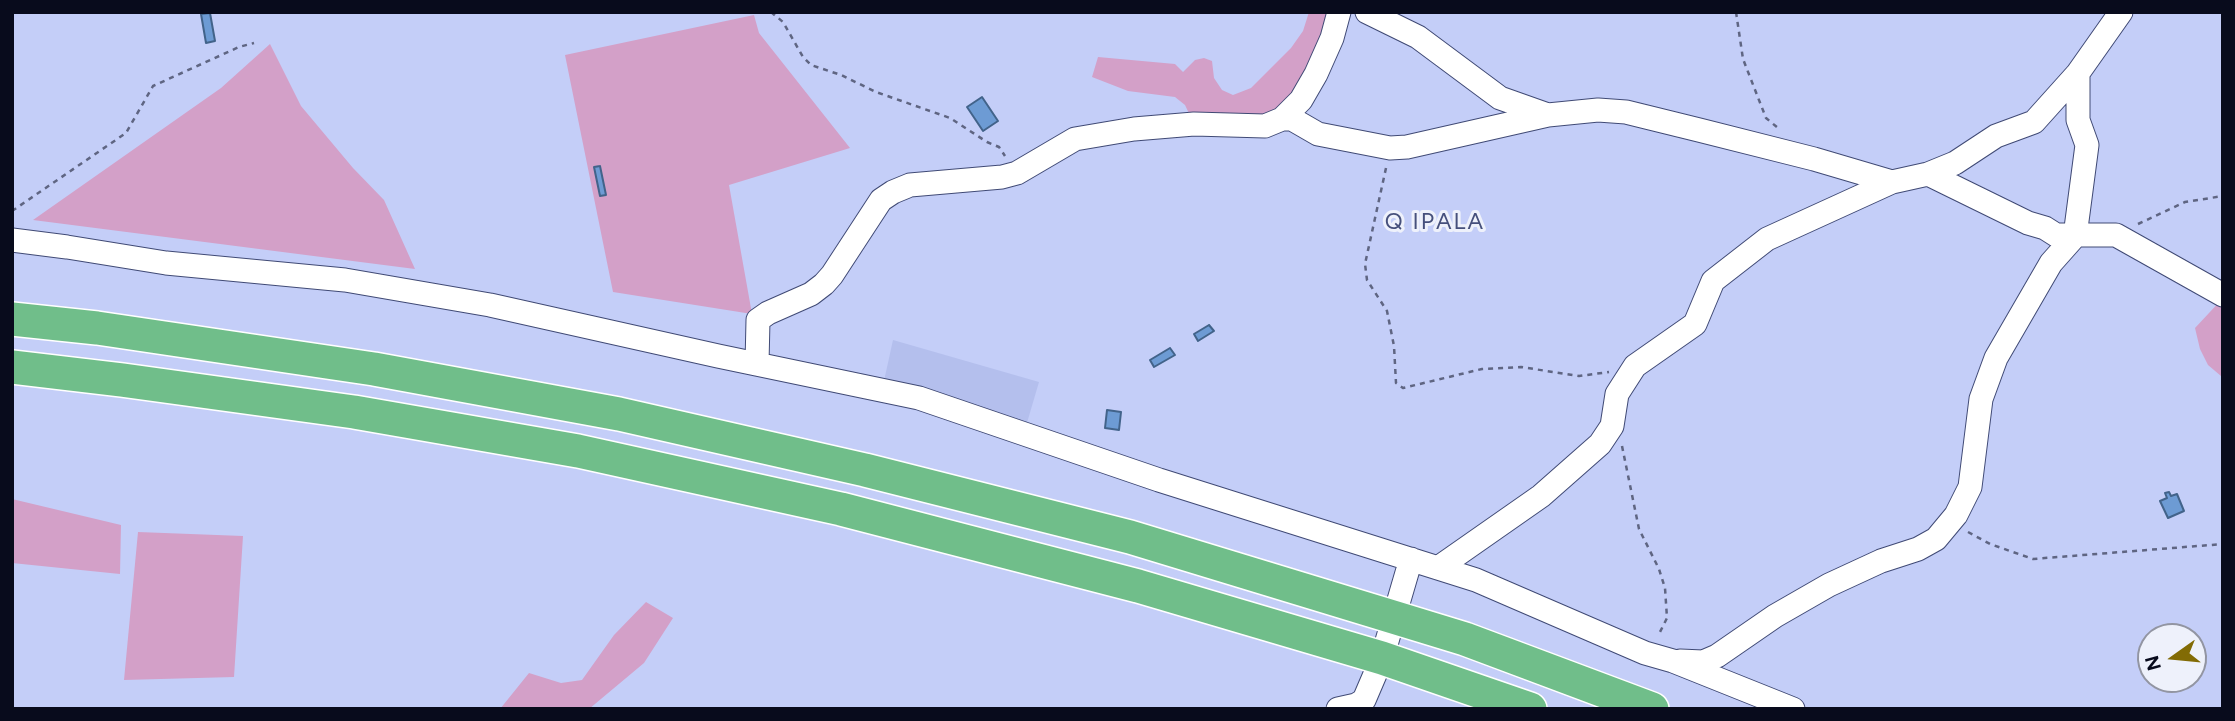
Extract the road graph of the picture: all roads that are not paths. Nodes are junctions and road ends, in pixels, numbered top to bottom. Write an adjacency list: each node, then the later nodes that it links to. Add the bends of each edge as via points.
1 (1339, 12): 6 (street, via 1316,74 1301,100)
2 (1367, 12): 5 (street, via 1418,37 1500,98)
3 (2121, 12): 4 (street)
4 (2078, 73): 7 (street, via 2034,122 1996,136 1955,163); 9 (street, via 2078,120 2087,145)
5 (1548, 115): 6 (street, via 1390,148 1318,134); 8 (street, via 1626,112)
6 (1282, 118): 13 (street, via 1265,126 1194,124 1075,139 1017,173 910,185 893,192 881,200 824,284 758,320)
7 (1928, 174): 8 (street); 9 (street, via 2056,235)
8 (1892, 182): 16 (street, via 1768,239 1713,281 1695,324 1635,366 1617,394 1612,426 1600,444 1541,496)
9 (2075, 236): 11 (street, via 2116,235); 19 (street, via 2051,262 1996,358 1981,399 1970,487 1956,515 1936,539 1829,585 1717,656 1703,662)
10 (12, 240): 13 (street, via 166,264 345,280 490,305)
11 (2223, 295)
12 (12, 319): 17 (highway, via 374,369 619,414 1130,537)
13 (757, 364): 15 (street, via 919,398)
14 (12, 367): 18 (highway, via 354,412 578,452 841,509 1138,586)
15 (1411, 559): 16 (street); 17 (street)
16 (1438, 568): 19 (street)
17 (1393, 617): 18 (street); 22 (highway)
18 (1382, 658): 20 (street, via 1364,700); 21 (highway)
19 (1673, 661): 23 (street)
20 (1338, 709)
21 (1530, 709)
22 (1652, 709)
23 (1793, 709)

